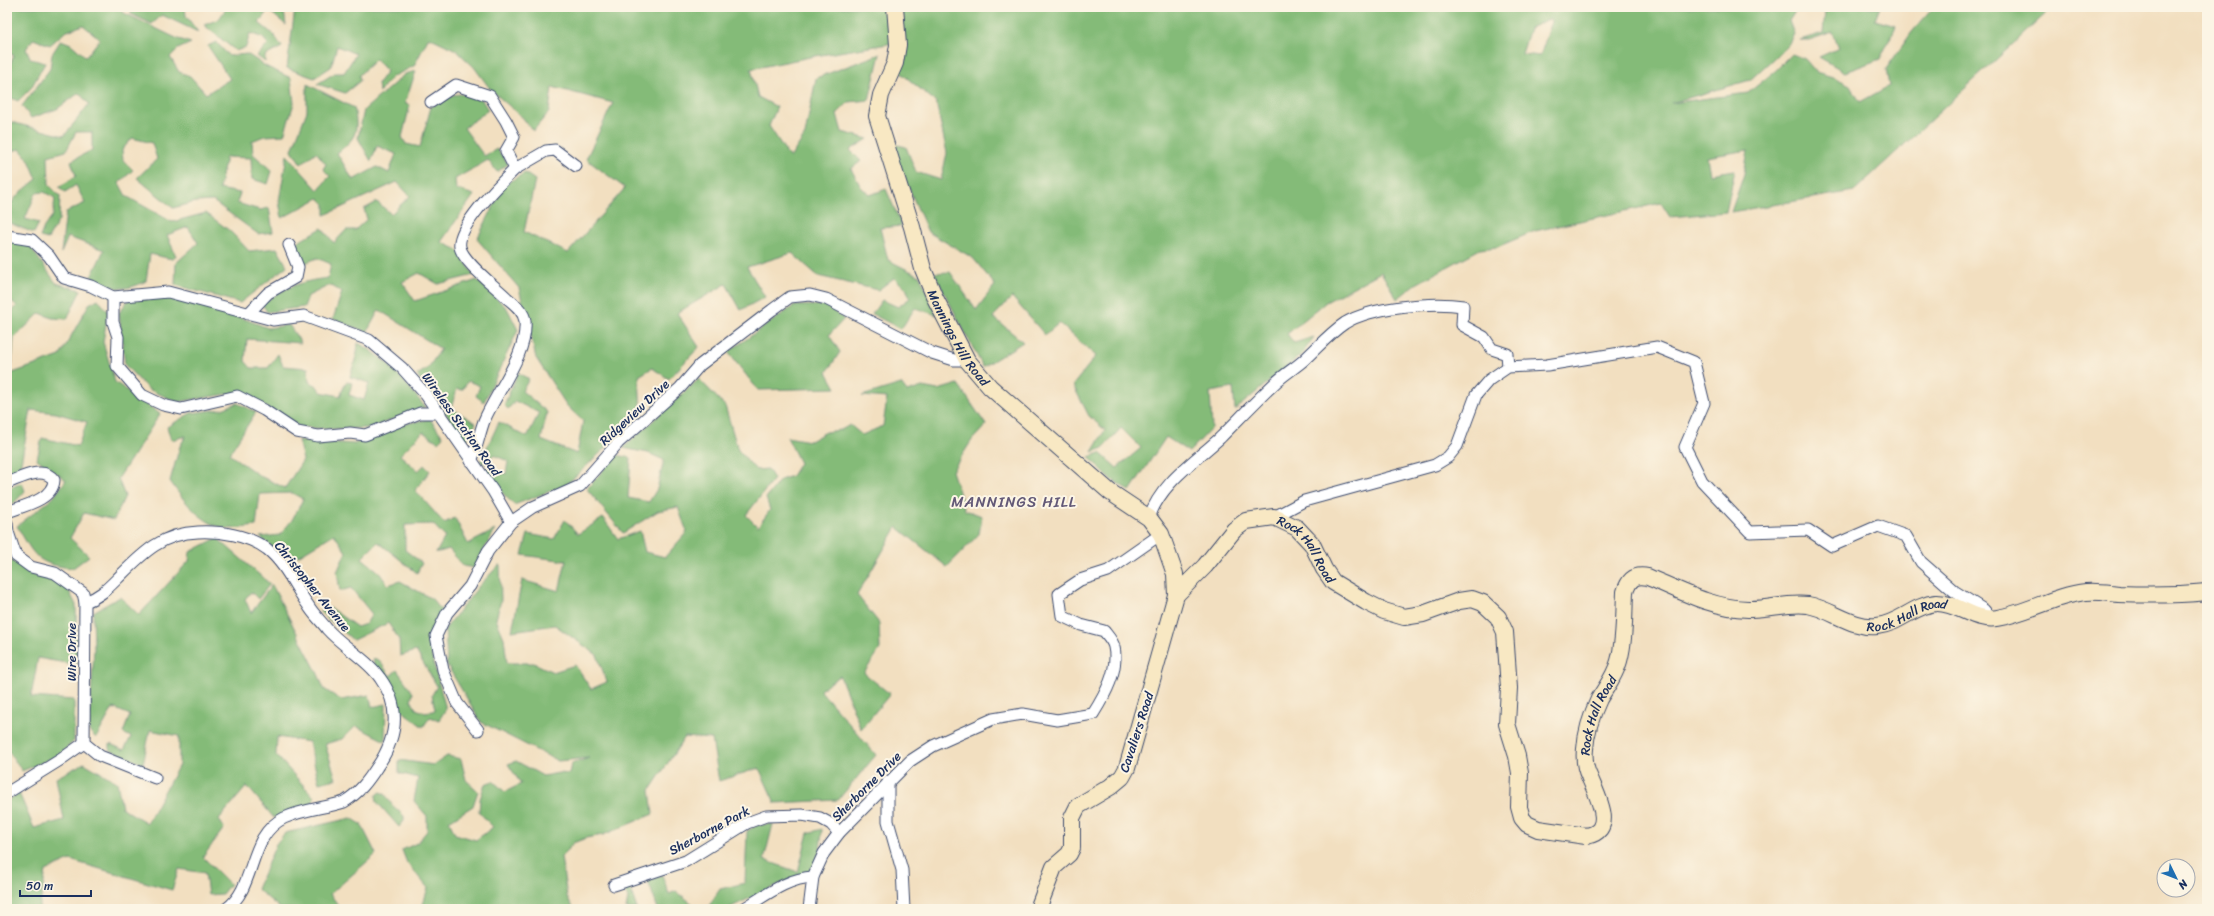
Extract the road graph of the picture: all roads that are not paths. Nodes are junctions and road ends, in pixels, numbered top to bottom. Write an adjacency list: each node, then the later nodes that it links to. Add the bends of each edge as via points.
1 (895, 7): 9 (street, Mannings Hill Road, via 898,46 895,63 881,95 877,116 923,269)
2 (431, 102): 4 (street, via 456,85 490,96 514,137 506,151)
3 (576, 166): 4 (street, via 555,150 546,152)
4 (515, 169): 12 (street, via 492,192 460,237 460,248 469,262 519,309 525,320 520,350 484,422 477,449)
5 (7, 236): 7 (street, via 32,240 49,256 64,278 91,286)
6 (289, 245): 8 (street, via 298,266 296,277 268,293)
7 (114, 297): 8 (street, Wireless Station Road, via 168,292); 11 (street, via 113,322 118,337 117,366 142,395 163,405 181,409 236,396 264,410 297,432 318,436 365,434 420,413)
8 (248, 314): 11 (street, Wireless Station Road, via 273,320 304,316 369,340 402,368)
9 (967, 360): 16 (street, Mannings Hill Road, via 990,387 1110,492); 17 (street, Ridgeview Drive, via 954,360 932,353 826,299 810,295 790,297 700,365 680,388 618,443 580,486 534,507)
10 (1508, 367): 15 (street, via 1489,380 1476,395 1457,446 1448,457 1435,465 1304,501); 16 (street, via 1507,354 1492,349 1484,337 1462,325 1463,306 1428,303 1365,314 1345,323 1323,341 1183,469 1153,506); 23 (street, via 1547,365 1657,347 1694,362 1704,402 1685,447 1702,481 1750,532 1808,530 1832,546 1878,526 1906,536 1921,562 1954,591)
11 (440, 413): 12 (street, Wireless Station Road)
12 (470, 462): 17 (street, Wireless Station Road, via 493,491)
13 (7, 483): 14 (street, via 37,473 46,473 54,480 54,486 45,495)
14 (7, 512)
15 (1274, 517): 21 (street, Rock Hall Road, via 1246,521 1234,530); 23 (street, Rock Hall Road, via 1297,528 1312,544 1333,582 1384,611 1404,616 1417,615 1472,599 1484,603 1498,617 1505,632 1509,688 1507,724 1520,773 1518,807 1522,818 1527,824 1538,829 1586,836 1599,831 1603,824 1603,814 1588,775 1585,748 1593,713 1619,662 1625,592 1627,584 1633,578 1640,575 1648,576 1702,600 1728,608 1807,605 1861,625 1891,623 1917,608 1937,603 1983,619)
16 (1149, 518): 19 (street, Mannings Hill Road)
17 (511, 522): 24 (street, Ridgeview Drive, via 488,552 470,586 448,613 436,636 442,670 457,703)
18 (7, 523): 22 (street, via 16,556 31,567 55,573 83,593)
19 (1161, 534): 21 (street, Mannings Hill Road, via 1175,574); 27 (street, Sherborne Drive, via 1108,570 1080,580 1059,594 1062,616 1081,625 1104,630 1114,646 1113,673 1093,714 1057,720 1023,714 993,719 933,746 910,761)
20 (2207, 592): 23 (street, Rock Hall Road, via 2156,595 2088,591 2064,595 2034,609)
21 (1176, 596): 36 (street, Cavaliers Road, via 1127,768 1122,777 1110,787 1078,806 1072,818 1072,848 1054,867)
22 (85, 602): 25 (street, Wire Drive); 32 (street, Christopher Avenue, via 98,598 161,540 197,532 224,533 243,538 268,550 324,625 380,677 386,688 395,713 393,736 386,754 368,781 353,797 344,802 285,817 273,826 258,847 238,900)
23 (1996, 619)
24 (478, 730)
25 (84, 743): 26 (street, via 100,756); 28 (street)
26 (155, 778)
27 (888, 782): 29 (street, Sherborne Drive); 35 (street, via 888,822 902,870)
28 (7, 793)
29 (839, 833): 30 (street, Sherborne Drive, via 824,853); 31 (street, Sherborne Park, via 831,824 820,818 802,815 766,816 747,823 686,861)
30 (813, 877): 33 (street, via 787,883); 34 (street, Sherborne Drive)
31 (614, 884)
32 (226, 909)
33 (743, 909)
34 (809, 909)
35 (904, 909)
36 (1038, 909)

